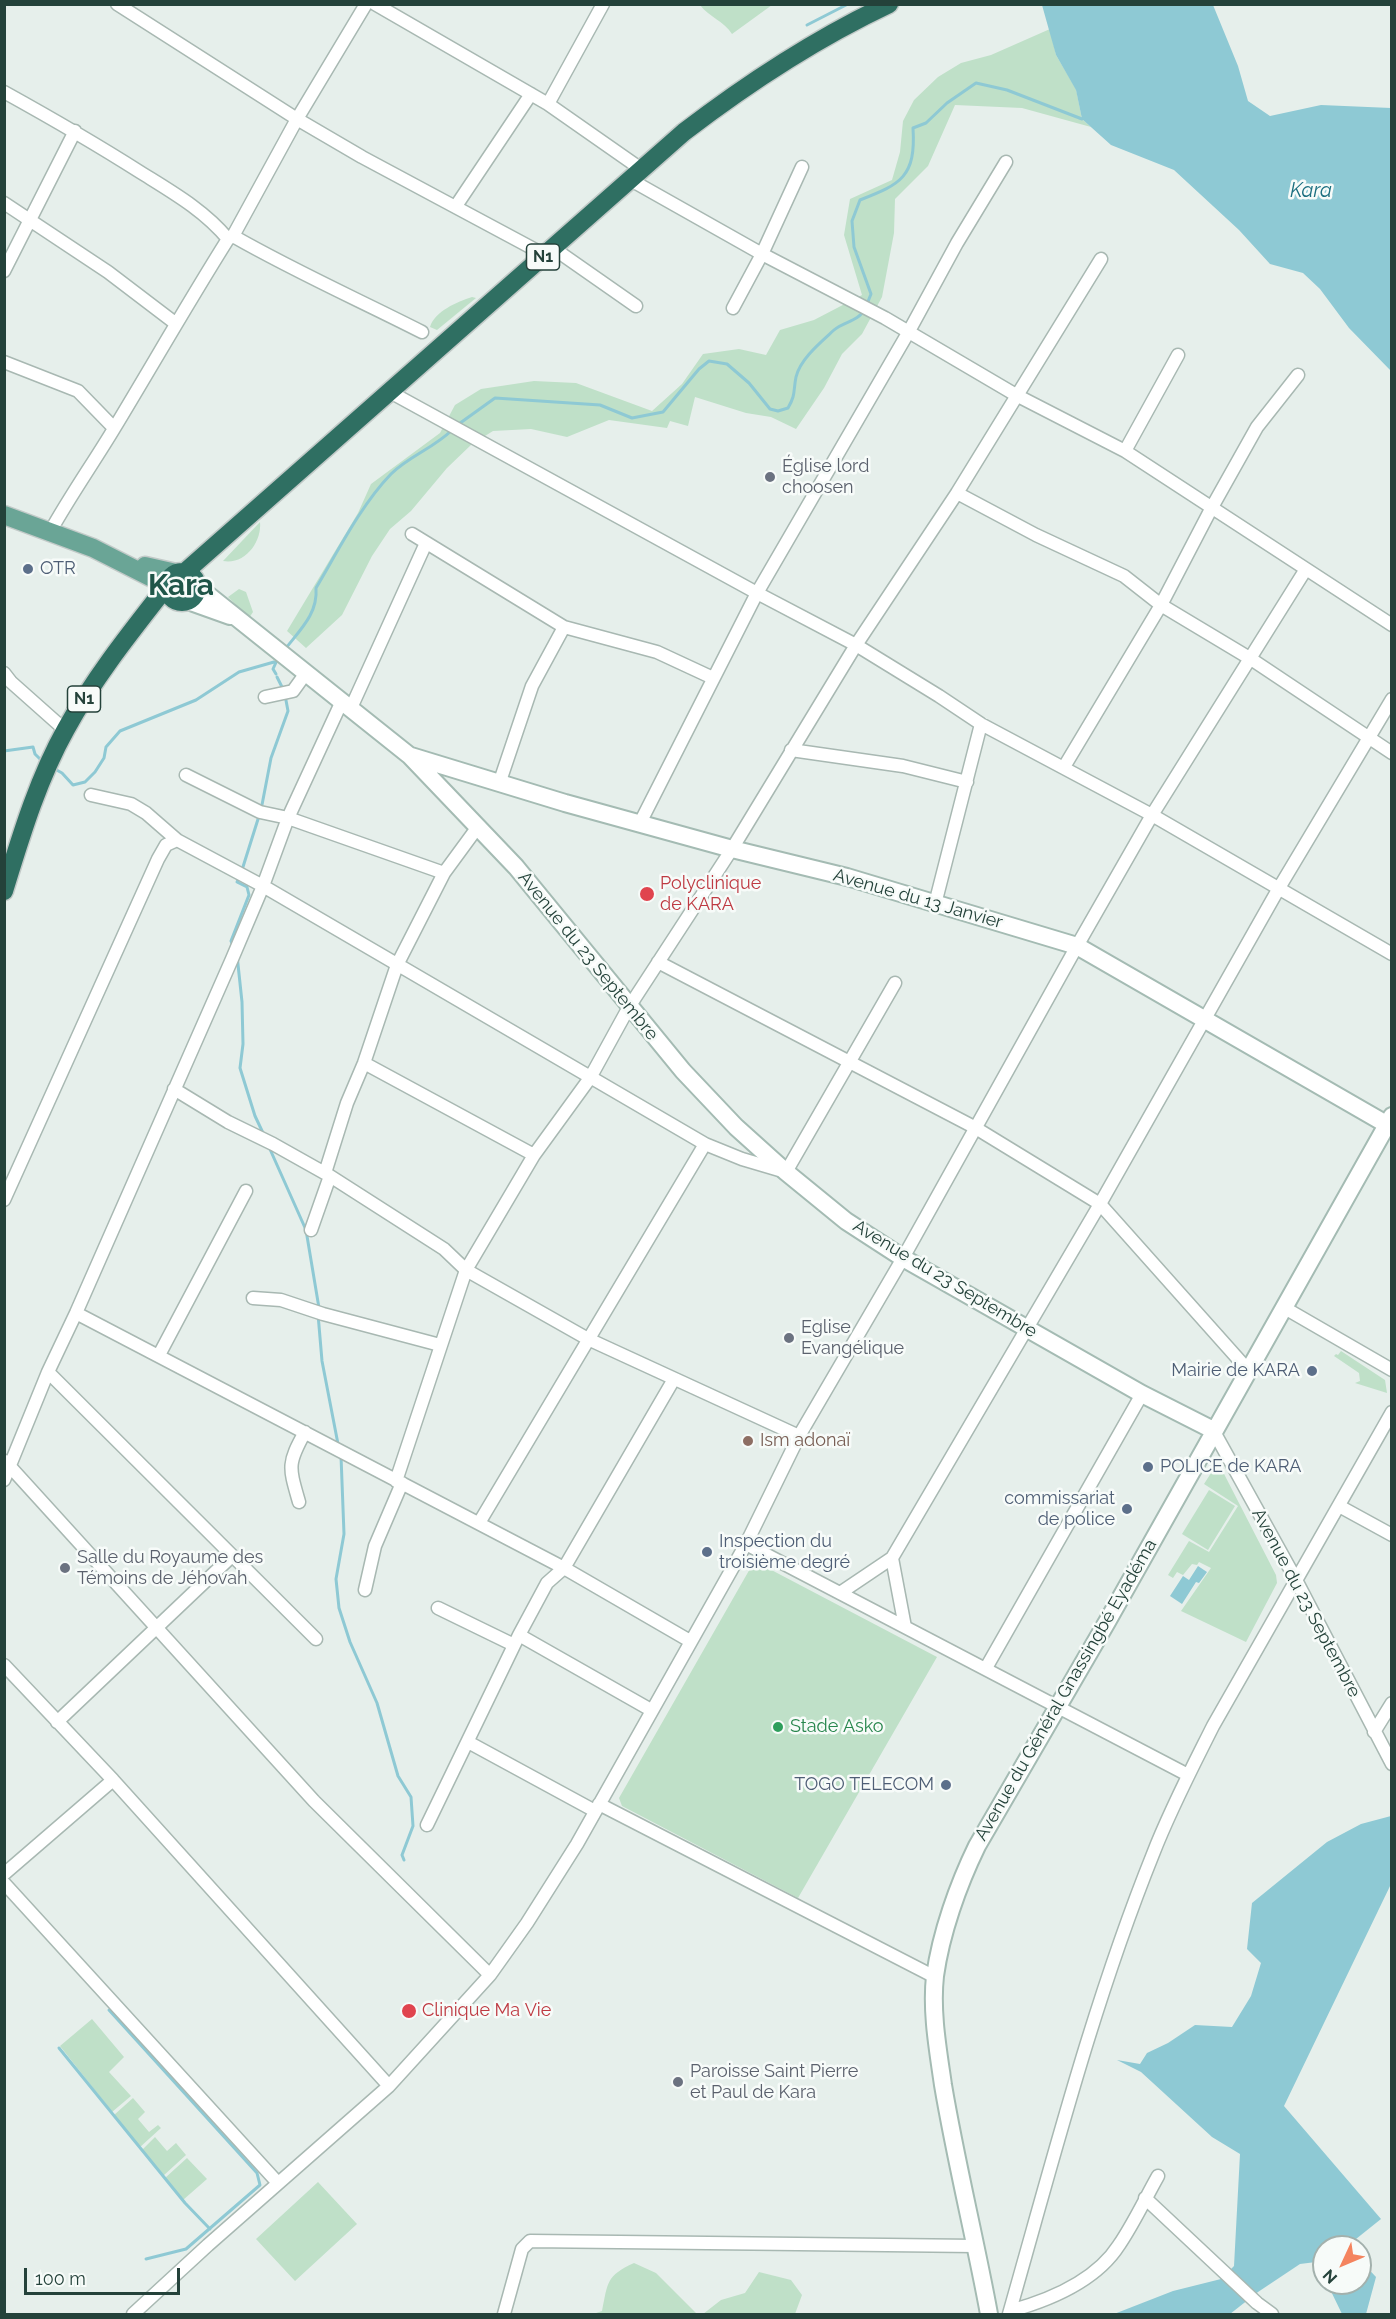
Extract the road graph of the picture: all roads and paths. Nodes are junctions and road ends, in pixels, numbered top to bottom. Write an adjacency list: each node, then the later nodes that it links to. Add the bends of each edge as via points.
1 (117, 4): 9 (street)
2 (366, 4): 9 (street)
3 (375, 4): 7 (street)
4 (603, 4): 8 (street)
5 (889, 4): 13 (highway, N1, via 822,39 752,84 704,117)
6 (4, 93): 10 (street)
7 (531, 94): 8 (street); 15 (street)
8 (548, 104): 13 (street)
9 (297, 119): 15 (street); 17 (street)
10 (75, 131): 16 (street); 17 (street, via 206,216)
11 (1006, 162): 26 (street)
12 (802, 167): 19 (street)
13 (635, 174): 18 (highway, N1); 19 (street)
14 (4, 203): 16 (street)
15 (456, 206): 18 (street)
16 (31, 221): 21 (street); 24 (street)
17 (231, 237): 24 (street); 25 (street)
18 (549, 252): 22 (street); 30 (highway, N1)
19 (762, 254): 23 (street); 26 (street)
20 (1101, 259): 31 (street)
21 (4, 271)
22 (636, 306)
23 (733, 308)
24 (175, 323): 32 (street)
25 (422, 332)
26 (908, 333): 31 (street); 42 (street)
27 (1178, 355): 33 (street)
28 (4, 362): 32 (street, via 78,391)
29 (1298, 375): 35 (street, via 1257,427)
30 (390, 392): 41 (highway, N1, via 221,541); 42 (street)
31 (1016, 395): 33 (street); 34 (street)
32 (114, 428): 37 (street)
33 (1125, 452): 35 (street)
34 (957, 493): 43 (street, via 1124,576); 46 (street)
35 (1211, 508): 40 (street); 43 (street)
36 (4, 515): 37 (main road)
37 (50, 532): 41 (main road)
38 (412, 534): 39 (street)
39 (426, 543): 45 (street); 53 (street)
40 (1306, 569): 44 (street); 47 (street)
41 (182, 586): 49 (main road, Avenue du 23 Septembre, via 237,618); 55 (highway, N1, via 124,641)
42 (757, 594): 46 (street); 50 (street)
43 (1161, 605): 47 (street); 60 (street)
44 (1392, 625)
45 (564, 627): 50 (street, via 657,652); 63 (street, via 532,686)
46 (856, 645): 54 (street); 57 (street)
47 (1251, 659): 56 (street); 65 (street)
48 (4, 673): 55 (street)
49 (306, 673): 51 (street, via 293,691); 53 (main road, Avenue du 23 Septembre)
50 (713, 678): 67 (street)
51 (265, 697)
52 (1392, 699): 56 (street)
53 (346, 704): 59 (main road, Avenue du 23 Septembre); 66 (street)
54 (981, 724): 60 (street); 62 (street)
55 (65, 730): 74 (highway, N1, via 22,834)
56 (1370, 738): 58 (street); 73 (street)
57 (791, 750): 62 (street, via 903,766); 70 (street)
58 (1392, 753)
59 (410, 756): 63 (main road, Avenue du 13 Janvier); 68 (main road, Avenue du 23 Septembre)
60 (1064, 767): 65 (street)
61 (186, 775): 66 (street, via 260,812)
62 (967, 782): 75 (street)
63 (500, 784): 67 (main road, Avenue du 13 Janvier)
64 (91, 795): 69 (street, via 132,804)
65 (1152, 815): 73 (street); 76 (street)
66 (288, 818): 71 (street); 72 (street)
67 (640, 823): 70 (main road, Avenue du 13 Janvier)
68 (477, 828): 71 (street); 81 (main road, Avenue du 23 Septembre, via 516,867)
69 (177, 840): 72 (street); 94 (street, via 166,845 158,859)
70 (732, 849): 75 (main road, Avenue du 13 Janvier, via 847,877); 78 (street)
71 (444, 873): 79 (street)
72 (263, 886): 79 (street); 86 (street)
73 (1279, 888): 77 (street); 82 (street)
74 (4, 891)
75 (935, 904): 76 (main road, Avenue du 13 Janvier)
76 (1077, 946): 82 (main road, Avenue du 13 Janvier); 88 (street)
77 (1392, 954)
78 (658, 962): 81 (street); 83 (street)
79 (397, 965): 84 (street); 85 (street)
80 (895, 983): 83 (street)
81 (629, 1007): 85 (street); 91 (main road, Avenue du 23 Septembre, via 736,1127)
82 (1205, 1020): 87 (main road, Avenue du 13 Janvier); 95 (street)
83 (849, 1061): 88 (street); 91 (street)
84 (364, 1063): 90 (street); 92 (street, via 347,1102)
85 (590, 1078): 89 (street); 90 (street)
86 (174, 1089): 92 (street); 101 (street)
87 (1390, 1122): 100 (main road, Avenue du Général Gnassingbé Eyadéma)
88 (974, 1127): 95 (street); 97 (street)
89 (705, 1143): 91 (street); 103 (street)
90 (534, 1155): 98 (street)
91 (786, 1172): 97 (main road, Avenue du 23 Septembre, via 846,1221)
92 (328, 1175): 96 (street); 98 (street, via 444,1249)
93 (246, 1191): 105 (street)
94 (4, 1200)
95 (1100, 1204): 102 (street); 106 (street)
96 (311, 1230)
97 (903, 1258): 102 (main road, Avenue du 23 Septembre); 114 (street)
98 (466, 1270): 103 (street); 104 (street)
99 (253, 1298): 104 (street, via 281,1300)
100 (1283, 1307): 106 (main road, Avenue du Général Gnassingbé Eyadéma); 107 (street)
101 (76, 1313): 105 (street); 108 (street)
102 (1028, 1328): 110 (main road, Avenue du 23 Septembre); 124 (street)
103 (588, 1339): 109 (street); 120 (street)
104 (440, 1345): 117 (street)
105 (159, 1355): 113 (street)
106 (1248, 1370): 112 (main road, Avenue du Général Gnassingbé Eyadéma)
107 (1392, 1370)
108 (48, 1372): 115 (street); 123 (street)
109 (674, 1379): 114 (street); 125 (street)
110 (1142, 1394): 112 (main road, Avenue du 23 Septembre); 136 (street)
111 (1392, 1412): 119 (street)
112 (1213, 1430): 126 (street, Avenue du 23 Septembre); 138 (main road, Avenue du Général Gnassingbé Eyadéma)
113 (305, 1432): 117 (street); 118 (street, via 290,1467)
114 (799, 1436): 122 (street)
115 (7, 1464): 116 (street); 130 (street)
116 (4, 1480)
117 (399, 1482): 120 (street); 127 (street, via 375,1546)
118 (299, 1502)
119 (1339, 1506): 121 (street); 126 (street)
120 (479, 1523): 125 (street)
121 (1392, 1535)
122 (746, 1545): 128 (street); 134 (street)
123 (232, 1556): 130 (street); 132 (street)
124 (892, 1558): 128 (street); 131 (street)
125 (564, 1568): 133 (street, via 547,1583); 134 (street)
126 (1295, 1578): 141 (street, Avenue du 23 Septembre); 144 (street)
127 (365, 1590)
128 (840, 1593): 131 (street)
129 (438, 1608): 133 (street)
130 (156, 1626): 140 (street); 150 (street, via 314,1802)
131 (905, 1627): 136 (street)
132 (316, 1639)
133 (517, 1640): 139 (street); 142 (street)
134 (690, 1641): 139 (street)
135 (4, 1665): 140 (street)
136 (986, 1668): 138 (street)
137 (1392, 1702): 141 (street)
138 (1058, 1707): 144 (street); 151 (main road, Avenue du Général Gnassingbé Eyadéma, via 962,1876)
139 (651, 1710): 146 (street)
140 (57, 1722): 145 (street)
141 (1374, 1732): 143 (street, Avenue du 23 Septembre)
142 (468, 1742): 146 (street); 147 (street)
143 (1392, 1764)
144 (1188, 1775): 157 (street, via 1123,1933 1071,2095)
145 (113, 1780): 148 (street); 152 (street)
146 (597, 1808): 150 (street, via 527,1923); 151 (street)
147 (427, 1825)
148 (4, 1874)
149 (4, 1883): 154 (street)
150 (490, 1975): 152 (street)
151 (935, 1977): 156 (main road, Avenue du Général Gnassingbé Eyadéma, via 934,2022 939,2061)
152 (389, 2086): 154 (street)
153 (1158, 2176): 155 (street)
154 (278, 2183): 158 (street)
155 (1145, 2198): 157 (street, via 1119,2246 1098,2269 1070,2288); 161 (street)
156 (976, 2246): 159 (street, via 530,2241 522,2249); 160 (main road, Avenue du Général Gnassingbé Eyadéma)
157 (1010, 2313)
158 (133, 2314)
159 (504, 2314)
160 (988, 2314)
161 (1272, 2314)

